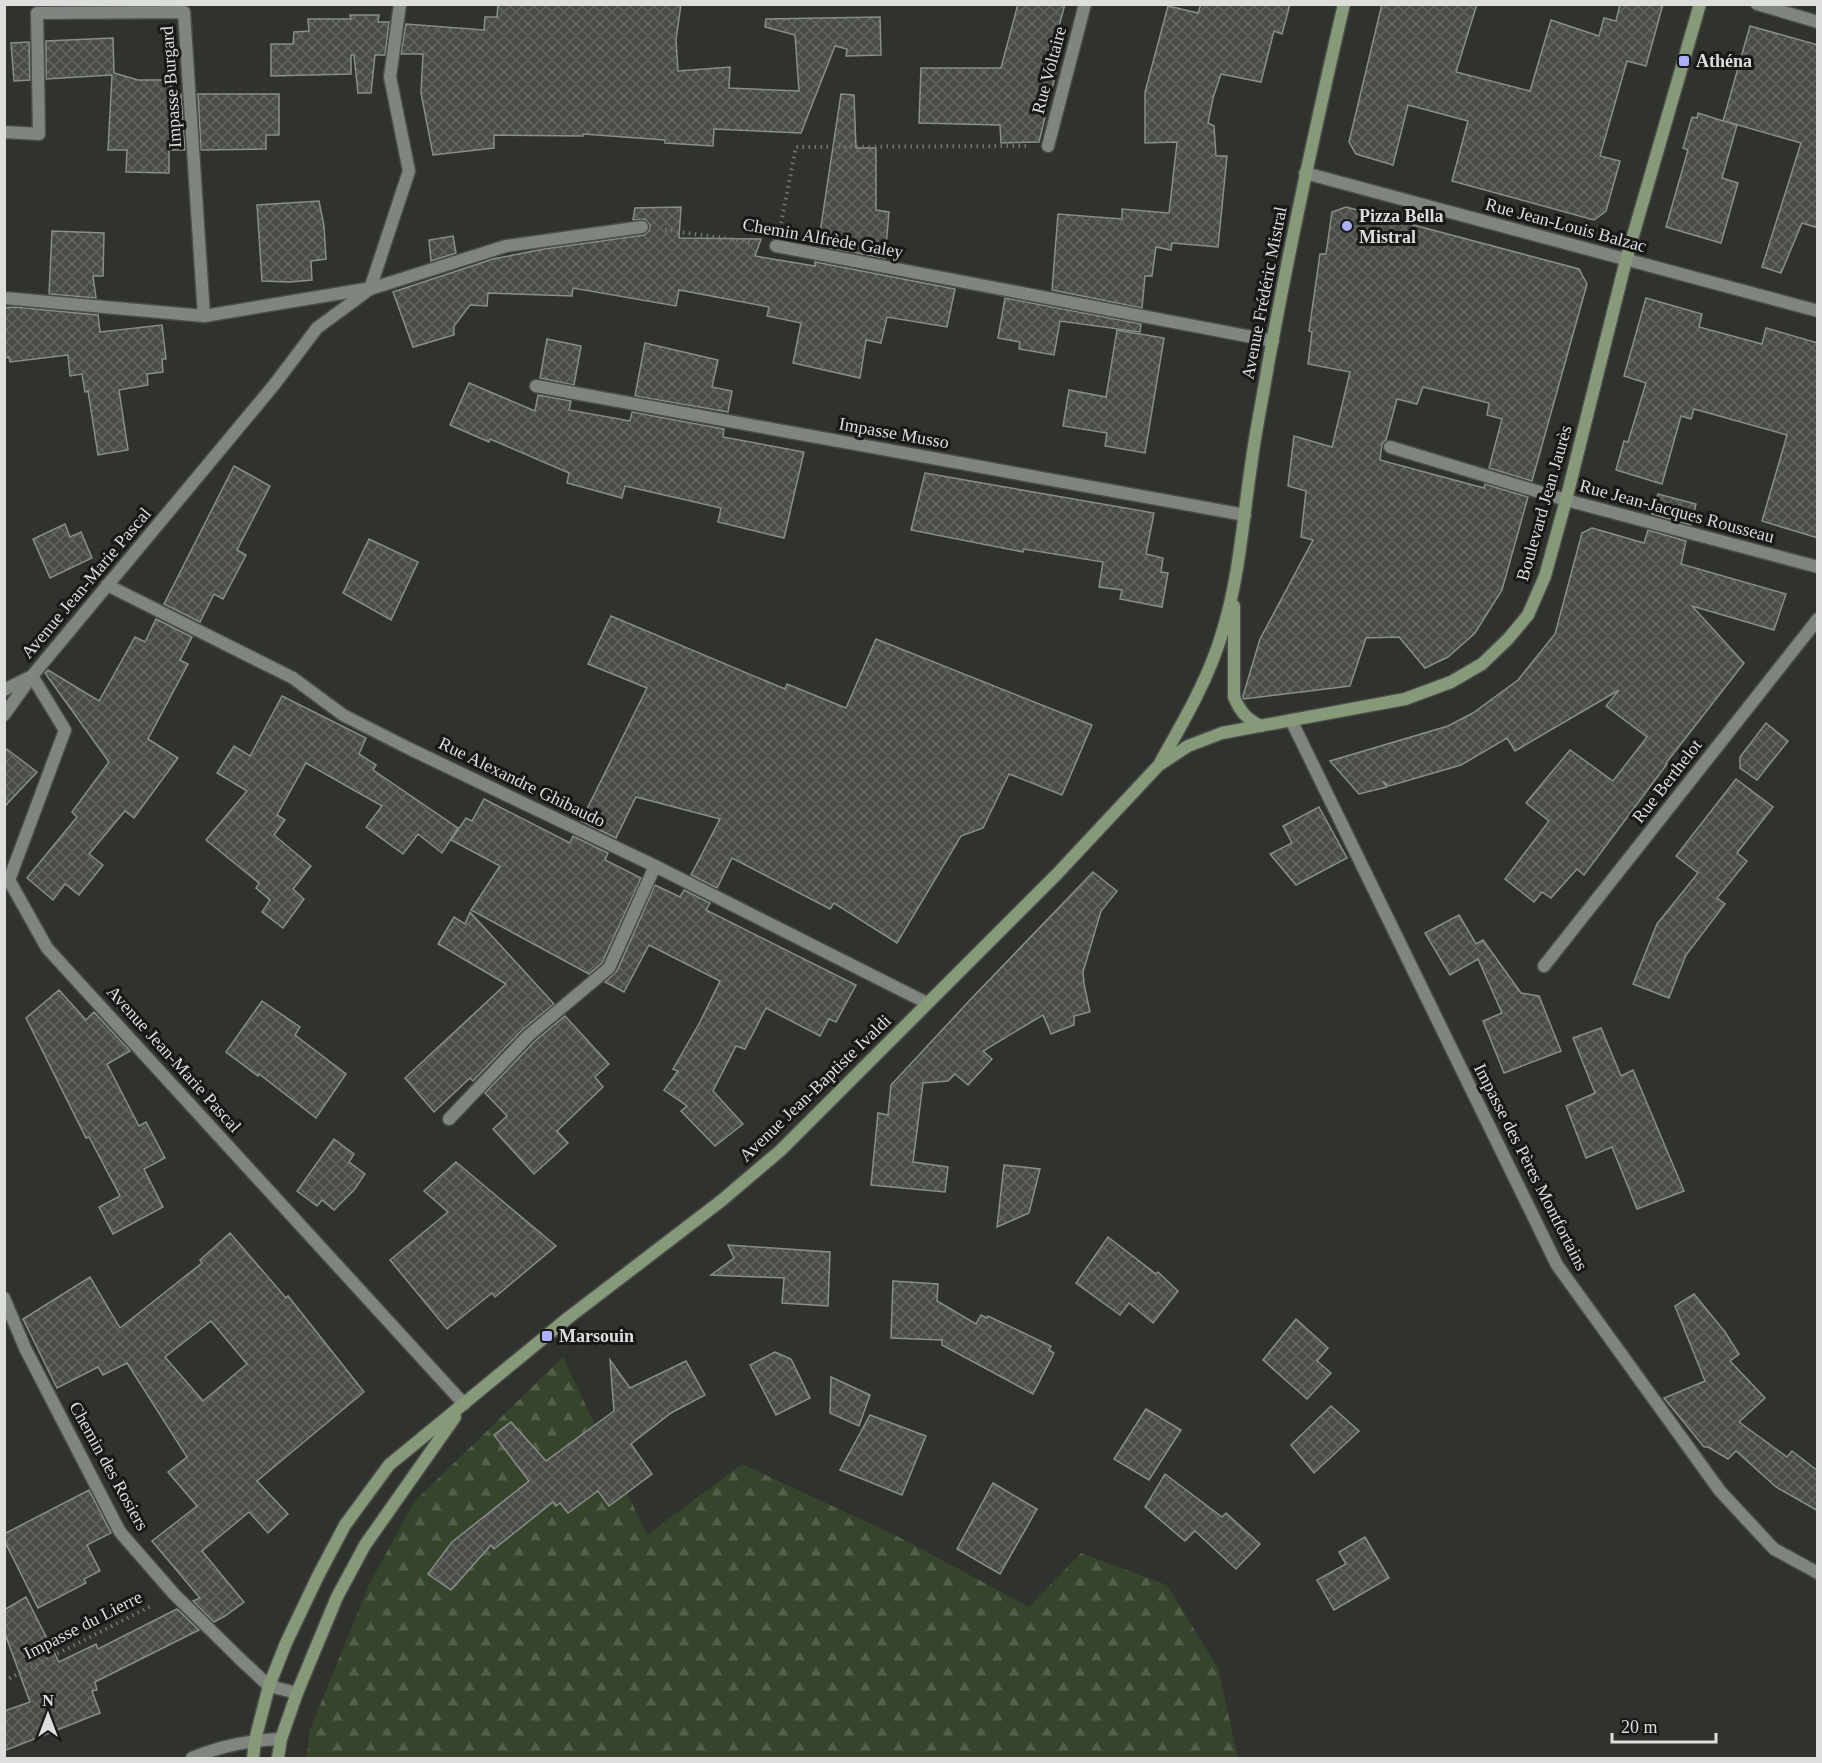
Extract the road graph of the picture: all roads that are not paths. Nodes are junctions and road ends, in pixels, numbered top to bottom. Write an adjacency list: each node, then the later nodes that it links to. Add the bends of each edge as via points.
1 (400, 4): 13 (street, via 390,77 409,171)
2 (1085, 4): 8 (street, Rue Voltaire)
3 (1344, 4): 9 (main road, Avenue Frédéric Mistral)
4 (1700, 4): 12 (main road, Boulevard Jean Jaurès)
5 (1757, 4): 6 (street)
6 (1818, 22)
7 (4, 132): 16 (street, Impasse Burgard, via 39,134 37,14 184,12)
8 (1048, 146)
9 (1305, 173): 12 (street, Rue Jean-Louis Balzac); 17 (main road, Avenue Frédéric Mistral)
10 (642, 227): 13 (street, via 506,246)
11 (776, 246): 17 (street, Chemin Alfrède Galey)
12 (1626, 260): 15 (street, Rue Jean-Louis Balzac); 20 (main road, Boulevard Jean Jaurès)
13 (370, 289): 16 (street); 23 (street, Avenue Jean-Marie Pascal, via 317,328)
14 (4, 298): 16 (street)
15 (1818, 311)
16 (204, 316)
17 (1273, 341): 21 (main road, Avenue Frédéric Mistral)
18 (536, 387): 21 (street, Impasse Musso)
19 (1390, 447): 20 (street, Rue Jean-Jacques Rousseau)
20 (1566, 500): 22 (street, Rue Jean-Jacques Rousseau); 29 (main road, Boulevard Jean Jaurès, via 1545,576 1528,615 1482,664 1451,682 1406,699)
21 (1245, 515): 24 (main road, Avenue Frédéric Mistral)
22 (1818, 567)
23 (107, 585): 26 (street, Avenue Jean-Marie Pascal); 32 (street, Rue Alexandre Ghibaudo, via 293,678 343,715)
24 (1234, 590): 30 (main road, Avenue Frédéric Mistral, via 1234,697 1239,711); 31 (main road, Avenue Frédéric Mistral, via 1223,633 1199,690)
25 (1818, 618): 33 (street, Rue Berthelot)
26 (32, 676): 27 (street); 28 (street); 37 (street, Avenue Jean-Marie Pascal, via 65,730 9,880 47,948)
27 (4, 690)
28 (4, 715)
29 (1291, 720): 30 (main road, Boulevard Jean Jaurès); 38 (street, Impasse des Pères Montfortains, via 1557,1265 1720,1491 1774,1549)
30 (1261, 726): 31 (main road, Boulevard Jean Jaurès, via 1196,742)
31 (1160, 765): 34 (main road, Avenue Jean-Baptiste Ivaldi)
32 (655, 866): 34 (street, Rue Alexandre Ghibaudo); 35 (street, via 609,968 529,1035)
33 (1545, 966)
34 (927, 1003): 37 (main road, Avenue Jean-Baptiste Ivaldi, via 781,1150)
35 (449, 1119)
36 (4, 1298): 39 (street, Chemin des Rosiers, via 25,1348 120,1532 174,1594)
37 (464, 1404): 39 (main road, Avenue Jean-Baptiste Ivaldi, via 389,1465 345,1525); 40 (main road, Avenue Jean-Baptiste Ivaldi, via 364,1545 337,1597)
38 (1818, 1573)
39 (269, 1686): 40 (street); 42 (main road, Avenue Jean-Baptiste Ivaldi)
40 (297, 1693): 41 (main road, Avenue Jean-Baptiste Ivaldi)
41 (281, 1739): 42 (street); 45 (main road, Avenue Jean-Baptiste Ivaldi)
42 (255, 1740): 43 (street); 44 (main road, Avenue Jean-Baptiste Ivaldi)
43 (192, 1758)
44 (253, 1758)
45 (278, 1758)

